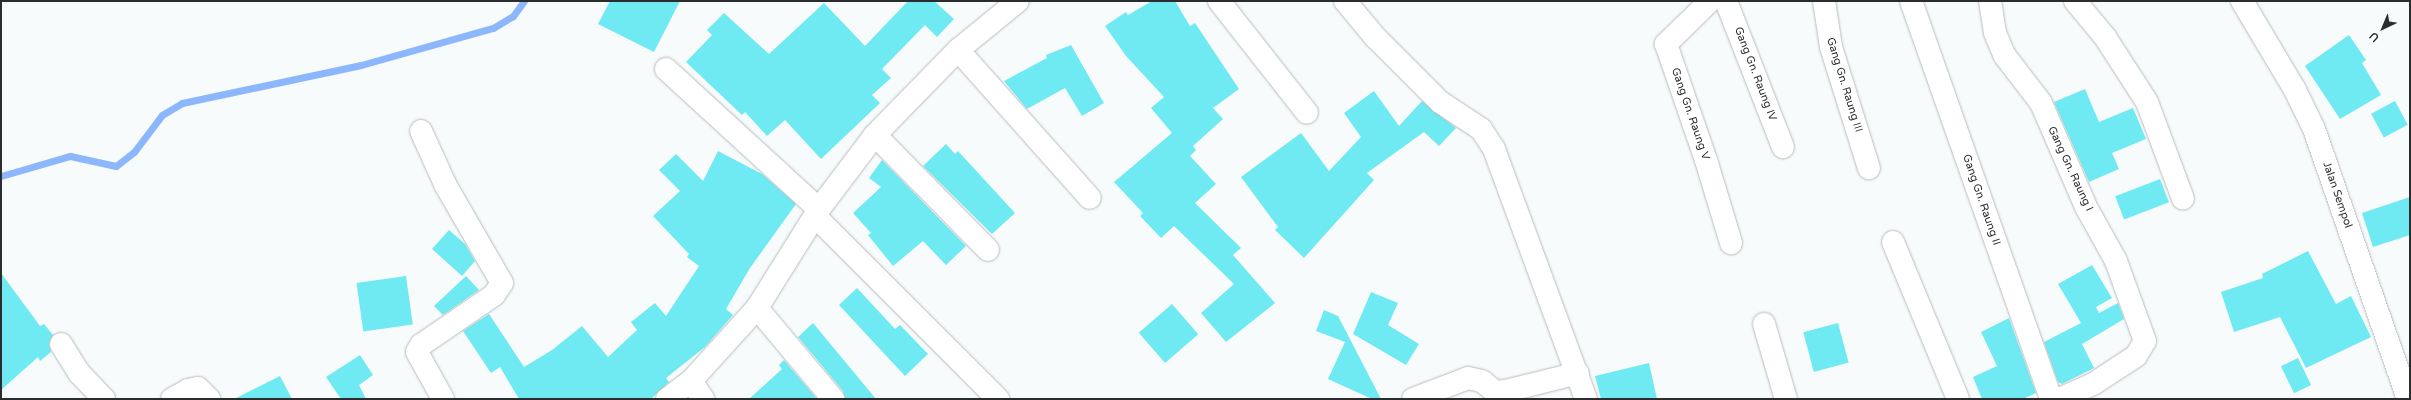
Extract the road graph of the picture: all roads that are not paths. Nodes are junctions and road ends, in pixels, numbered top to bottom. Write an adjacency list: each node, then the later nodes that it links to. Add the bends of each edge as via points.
1 (1018, 1): 11 (street)
2 (1219, 1): 13 (street)
3 (1345, 1): 27 (street, via 1375,37 1440,102 1481,129 1494,149)
4 (1710, 1): 22 (street, Gang Gn. Raung V, via 1666,44 1706,160)
5 (1726, 1): 16 (street, Gang Gn. Raung IV)
6 (1824, 1): 17 (street, Gang Gn. Raung III, via 1830,47)
7 (1911, 1): 41 (street, Gang Gn. Raung II)
8 (1990, 1): 42 (street, Gang Gn. Raung I, via 1995,33 2005,56 2041,103 2070,172 2116,261 2145,341 2136,356 2093,384)
9 (2075, 1): 19 (street, via 2105,37 2147,102)
10 (2242, 1): 43 (street, Jalan Sempol, via 2295,90 2314,129)
11 (958, 50): 15 (street); 18 (street)
12 (666, 69): 20 (street)
13 (1307, 113)
14 (421, 131): 32 (street, via 446,186 502,283 494,295 421,345 417,352)
15 (875, 136): 20 (street); 23 (street)
16 (1783, 147)
17 (1869, 168)
18 (1090, 198)
19 (2183, 199)
20 (817, 212): 24 (street); 36 (street)
21 (1893, 242): 40 (street)
22 (1731, 243)
23 (988, 250)
24 (757, 308): 28 (street); 35 (street)
25 (1764, 324): 39 (street)
26 (61, 344): 29 (street, via 79,373)
27 (1578, 373): 37 (street, via 1501,392 1468,378); 38 (street)
28 (691, 381): 33 (street); 34 (street)
29 (104, 399)
30 (172, 399): 31 (street, via 188,390 198,388)
31 (209, 399)
32 (443, 399)
33 (667, 399)
34 (703, 399)
35 (833, 399)
36 (998, 399)
37 (1413, 399)
38 (1586, 399)
39 (1786, 399)
40 (1958, 399)
41 (2051, 399)
42 (2059, 399)
43 (2408, 399)

